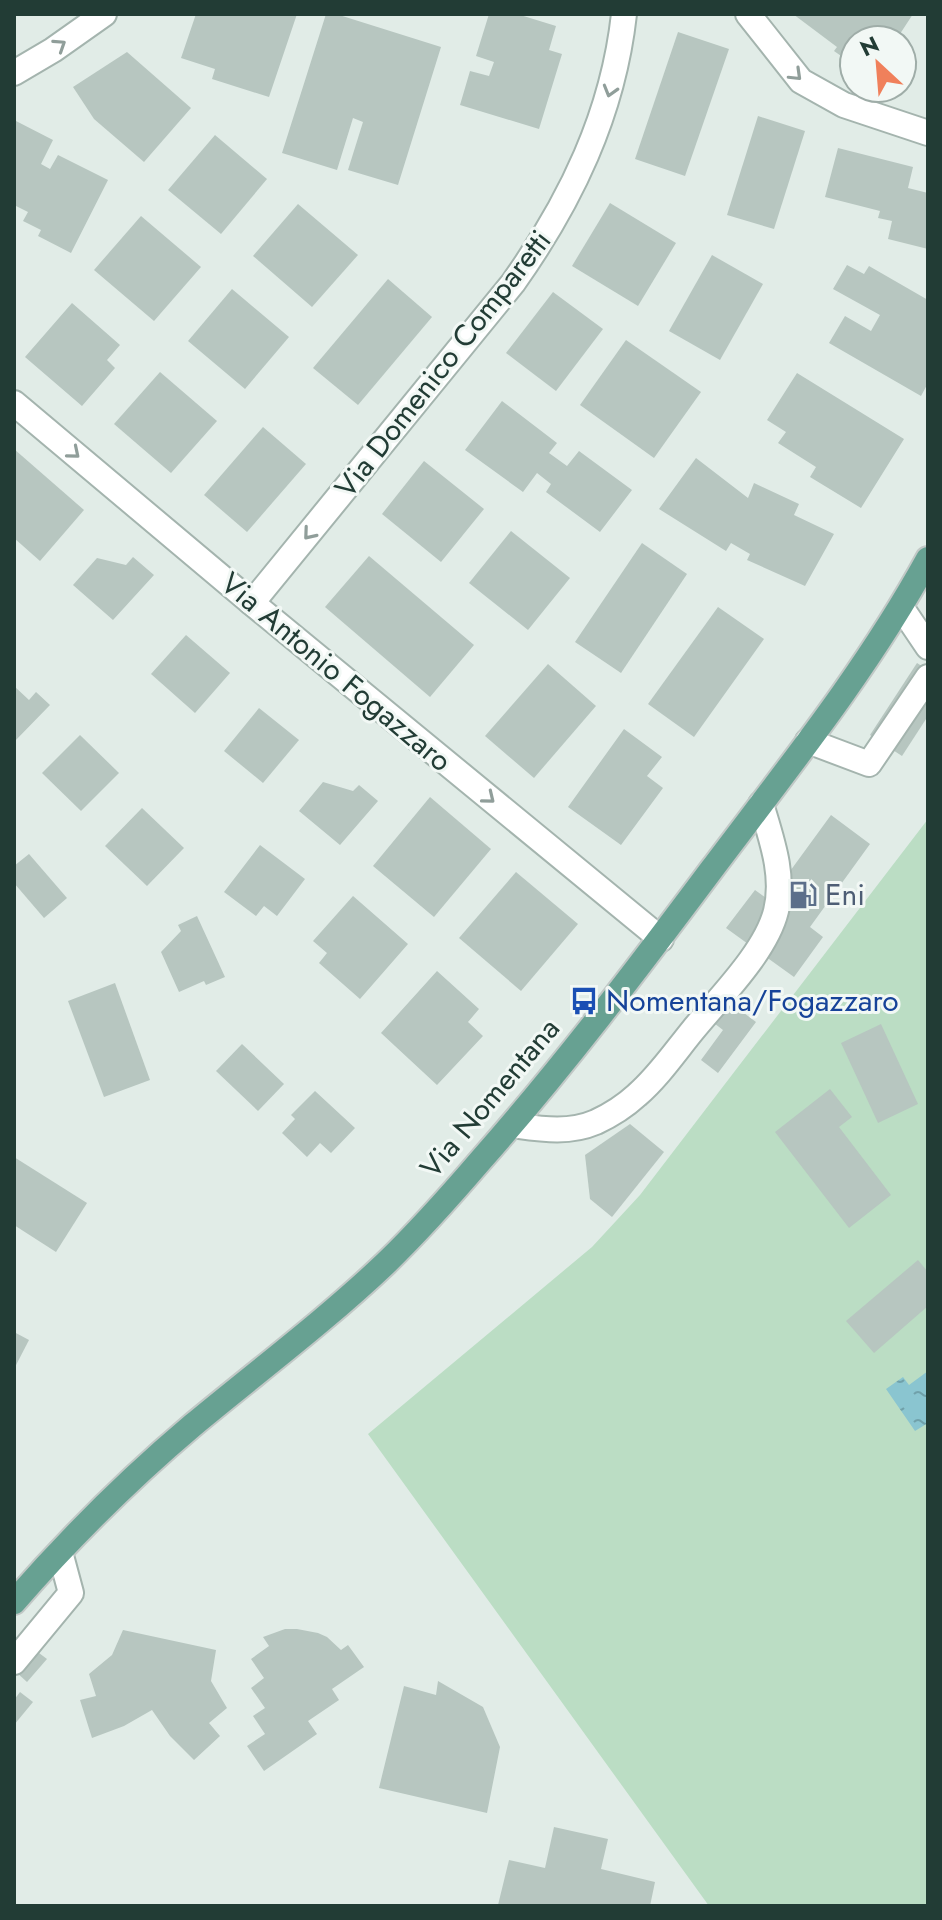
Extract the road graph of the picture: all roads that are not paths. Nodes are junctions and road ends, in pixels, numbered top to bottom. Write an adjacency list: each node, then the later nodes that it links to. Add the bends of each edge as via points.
1 (104, 14): 4 (street, one-way to 1)
2 (624, 14): 8 (street, Via Domenico Comparetti, one-way to 8, via 603,115 537,249)
3 (748, 14): 5 (street, one-way to 5, via 801,81 844,105)
4 (14, 73)
5 (928, 133)
6 (14, 403): 8 (street, Via Antonio Fogazzaro, one-way to 8)
7 (928, 559): 9 (main road, Via Nomentana)
8 (252, 603): 14 (street, Via Antonio Fogazzaro, one-way to 14)
9 (901, 607): 10 (street); 12 (main road, Via Nomentana)
10 (928, 647)
11 (928, 677): 12 (street, via 869,764)
12 (808, 741): 13 (main road, Via Nomentana)
13 (761, 804): 14 (main road, Via Nomentana); 15 (street, via 777,861 779,895 766,934 744,968 653,1080 611,1114 562,1130)
14 (661, 939): 15 (main road, Via Nomentana)
15 (512, 1125): 16 (main road, Via Nomentana, via 386,1263 179,1437)
16 (60, 1552): 17 (main road, Via Nomentana); 18 (street, via 71,1593)
17 (14, 1602)
18 (14, 1662)

